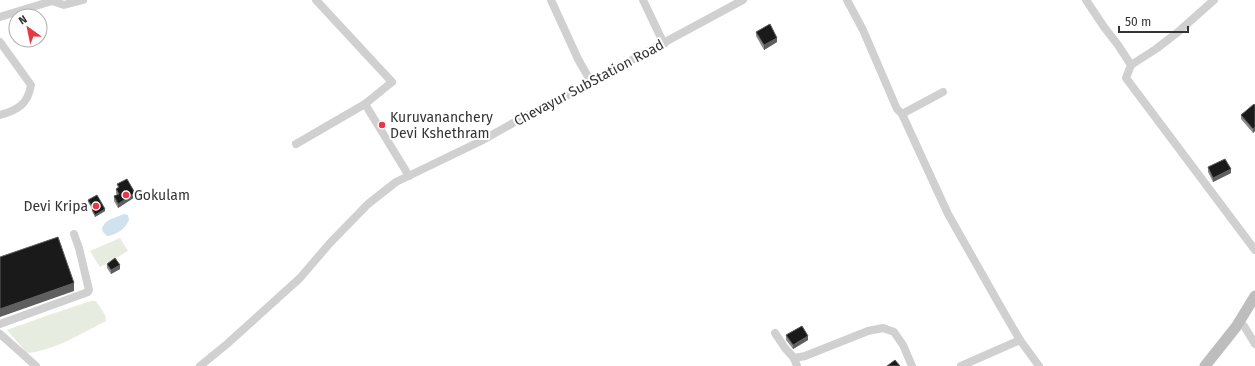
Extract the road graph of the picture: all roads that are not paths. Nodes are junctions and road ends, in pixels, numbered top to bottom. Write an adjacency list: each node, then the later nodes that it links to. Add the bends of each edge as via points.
1 (83, 0): 10 (street, via 64,5 52,1)
2 (316, 0): 16 (street, via 392,82)
3 (551, 0): 14 (street)
4 (643, 0): 12 (street)
5 (743, 0): 9 (street, Chevayur SubStation Road)
6 (846, 0): 17 (street, via 863,30 897,109)
7 (1086, 0): 13 (street)
8 (1214, 0): 13 (street, via 1178,32)
9 (730, 3): 12 (street, Chevayur SubStation Road)
10 (0, 17)
11 (0, 42): 18 (street, via 31,85 24,103 13,111)
12 (664, 44): 14 (street, Chevayur SubStation Road)
13 (1131, 65): 22 (street, via 1126,78)
14 (591, 82): 20 (street, Chevayur SubStation Road)
15 (943, 92): 17 (street)
16 (365, 104): 19 (street); 20 (street)
17 (902, 114): 29 (street, via 948,214)
18 (0, 115)
19 (296, 144)
20 (409, 176): 33 (street, Chevayur SubStation Road, via 396,182 368,204 300,278)
21 (74, 234): 25 (street, via 88,292)
22 (1255, 250)
23 (1255, 296): 26 (main road)
24 (1255, 310): 26 (main road)
25 (0, 324)
26 (1242, 324): 30 (street); 38 (main road); 39 (main road)
27 (775, 333): 31 (street)
28 (0, 334): 32 (street)
29 (1020, 340): 36 (street); 37 (street)
30 (1255, 344)
31 (794, 358): 34 (street); 35 (street, via 883,328 894,332)
32 (36, 366)
33 (200, 366)
34 (797, 366)
35 (912, 366)
36 (961, 366)
37 (1039, 366)
38 (1205, 366)
39 (1214, 366)

